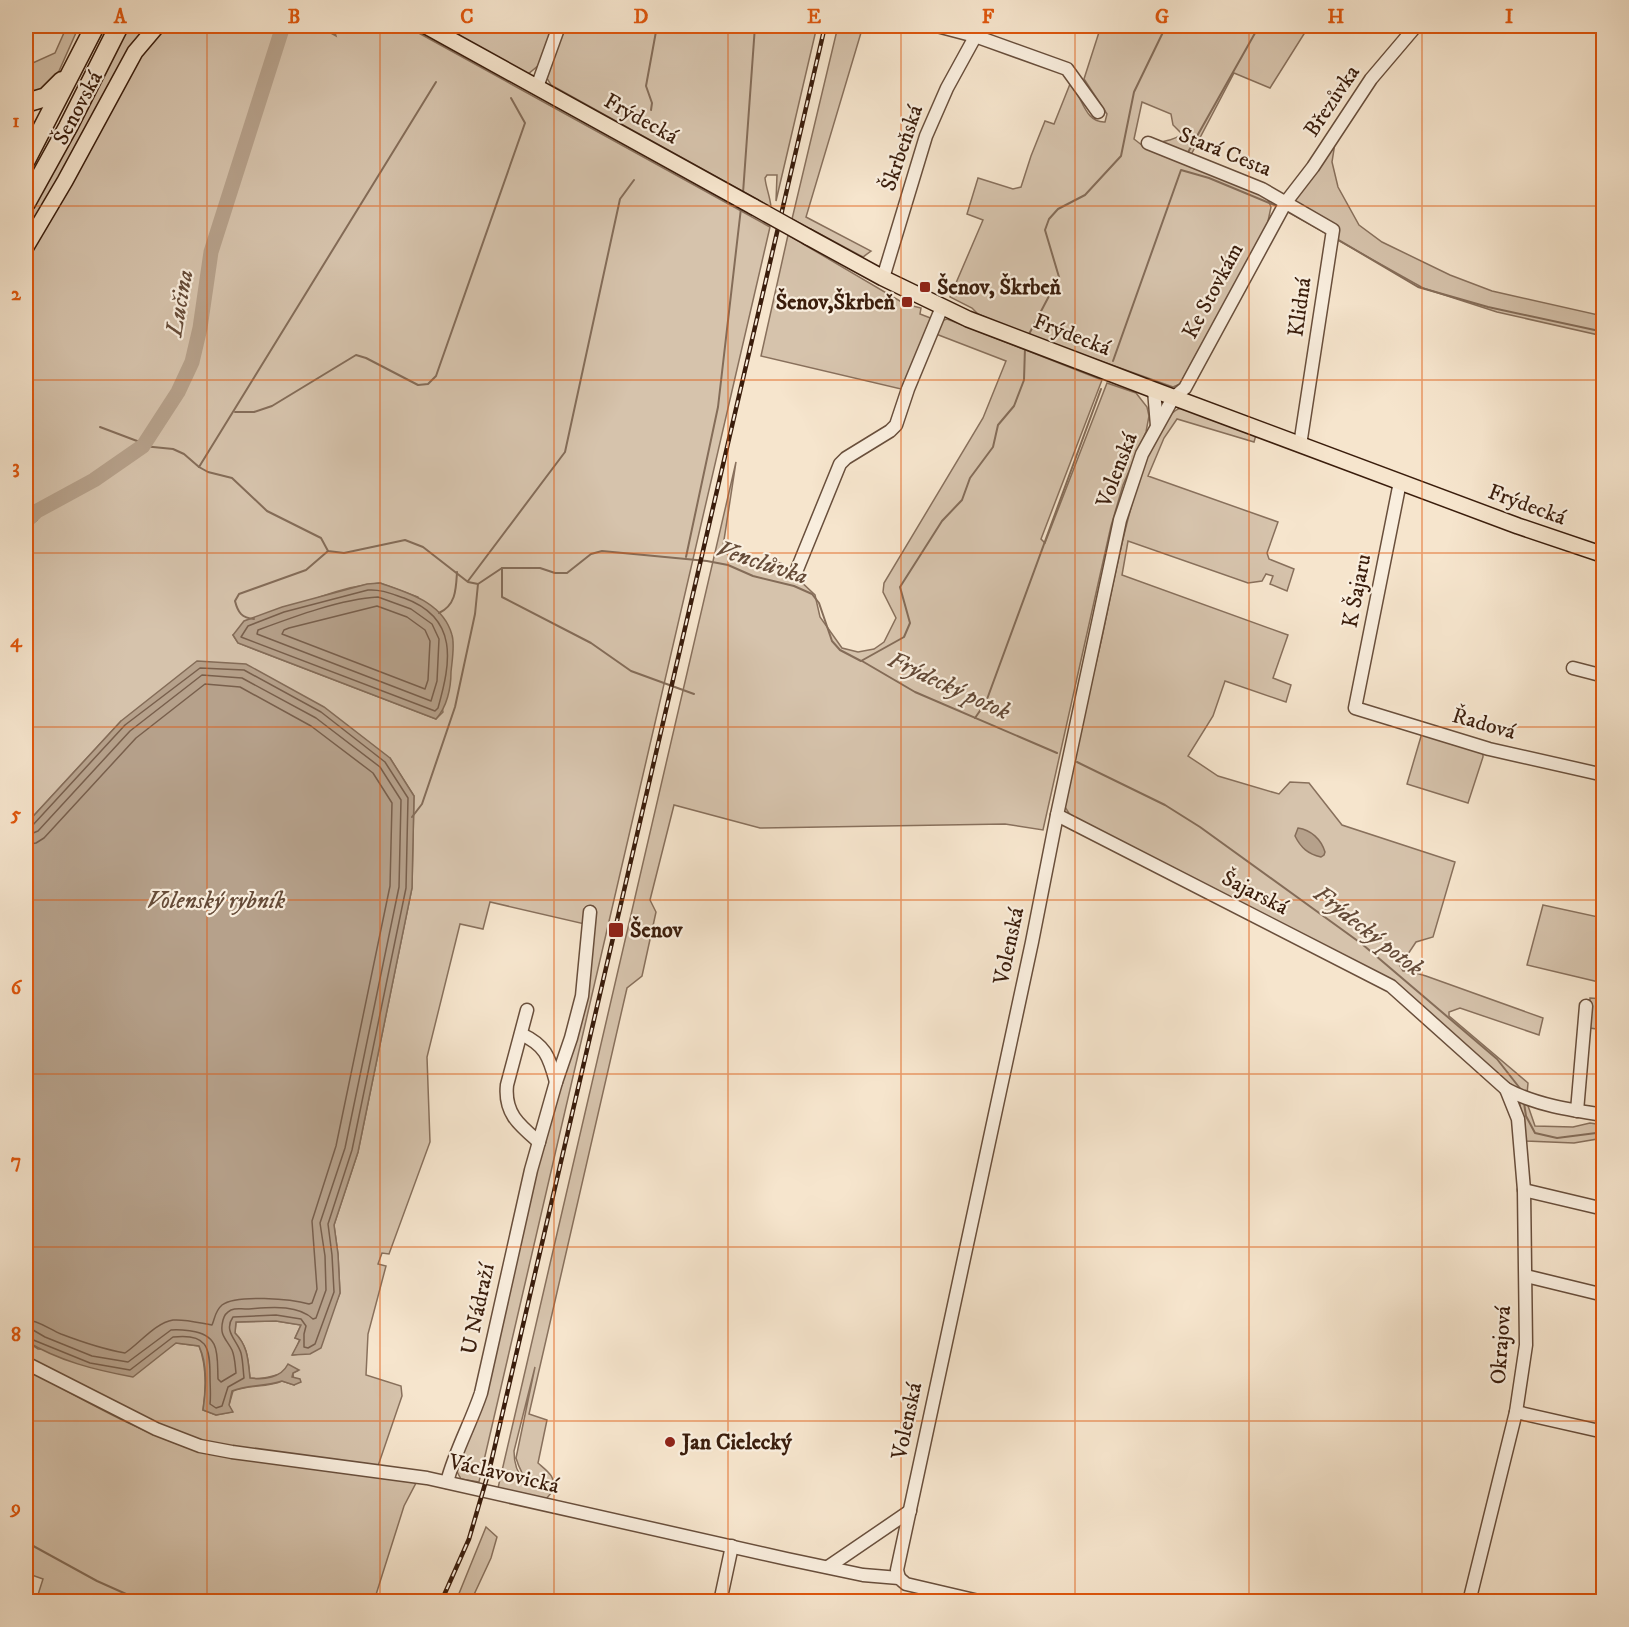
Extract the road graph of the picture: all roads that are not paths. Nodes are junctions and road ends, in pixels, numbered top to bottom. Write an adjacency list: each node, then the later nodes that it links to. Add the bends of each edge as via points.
1 (119, 26): 15 (highway)
2 (157, 26): 16 (main road, Šenovská, via 130,60)
3 (426, 26): 9 (main road, Frýdecká)
4 (559, 26): 9 (street)
5 (937, 26): 7 (street)
6 (1416, 26): 14 (street, Březůvka, via 1371,79)
7 (978, 31): 11 (street, via 1067,69); 17 (street, Škrbeňská, via 926,135)
8 (91, 34): 10 (highway, via 53,91); 13 (highway)
9 (537, 87): 17 (main road, Frýdecká, bridge)
10 (26, 103)
11 (1098, 112)
12 (1148, 143): 14 (street, Stará Cesta)
13 (26, 160)
14 (1286, 202): 20 (street, Ke Stovkám, via 1185,388); 22 (street, Klidná, via 1332,230)
15 (26, 203)
16 (26, 247)
17 (883, 278): 18 (main road, Frýdecká)
18 (942, 307): 19 (main road, Frýdecká); 25 (street, via 896,425 840,464)
19 (1154, 390): 20 (main road, Frýdecká); 21 (street)
20 (1173, 398): 21 (street, Volenská); 22 (main road, Frýdecká)
21 (1157, 426): 30 (street, Volenská, via 1142,454 1120,520)
22 (1300, 445): 23 (main road, Frýdecká)
23 (1400, 482): 24 (main road, Frýdecká); 28 (street, K Šajaru)
24 (1604, 555)
25 (796, 572)
26 (1572, 668): 27 (street)
27 (1604, 676)
28 (1355, 708): 29 (street, Řadová, via 1489,749)
29 (1604, 775)
30 (1057, 815): 36 (street, Šajarská, via 1391,986); 48 (street, Volenská)
31 (590, 912): 35 (street, U Nádraží, via 582,996)
32 (1586, 1006): 37 (street)
33 (526, 1010): 34 (street)
34 (520, 1034): 35 (street, via 540,1045); 39 (street, via 505,1098 521,1127)
35 (556, 1082): 39 (street, U Nádraží)
36 (1506, 1089): 37 (street, Šajarská, via 1542,1104); 40 (street, Okrajová, via 1518,1119)
37 (1577, 1111): 38 (street, Šajarská)
38 (1604, 1115)
39 (539, 1142): 47 (street, U Nádraží, via 481,1393)
40 (1524, 1190): 41 (street); 42 (street, Okrajová)
41 (1604, 1209)
42 (1526, 1276): 43 (street); 45 (street, Okrajová, via 1526,1345)
43 (1604, 1295)
44 (26, 1363): 47 (street, Václavovická, via 156,1429 200,1446)
45 (1516, 1412): 46 (street); 55 (street, Okrajová)
46 (1604, 1432)
47 (447, 1482): 49 (street, Václavovická)
48 (910, 1511): 50 (street); 51 (street, Volenská, via 897,1570)
49 (732, 1546): 50 (street, Václavovická); 53 (street)
50 (828, 1567): 51 (street, Václavovická)
51 (899, 1578): 52 (street, Václavovická, via 906,1584)
52 (955, 1598): 54 (street, Václavovická)
53 (720, 1602)
54 (983, 1602)
55 (1469, 1602)

